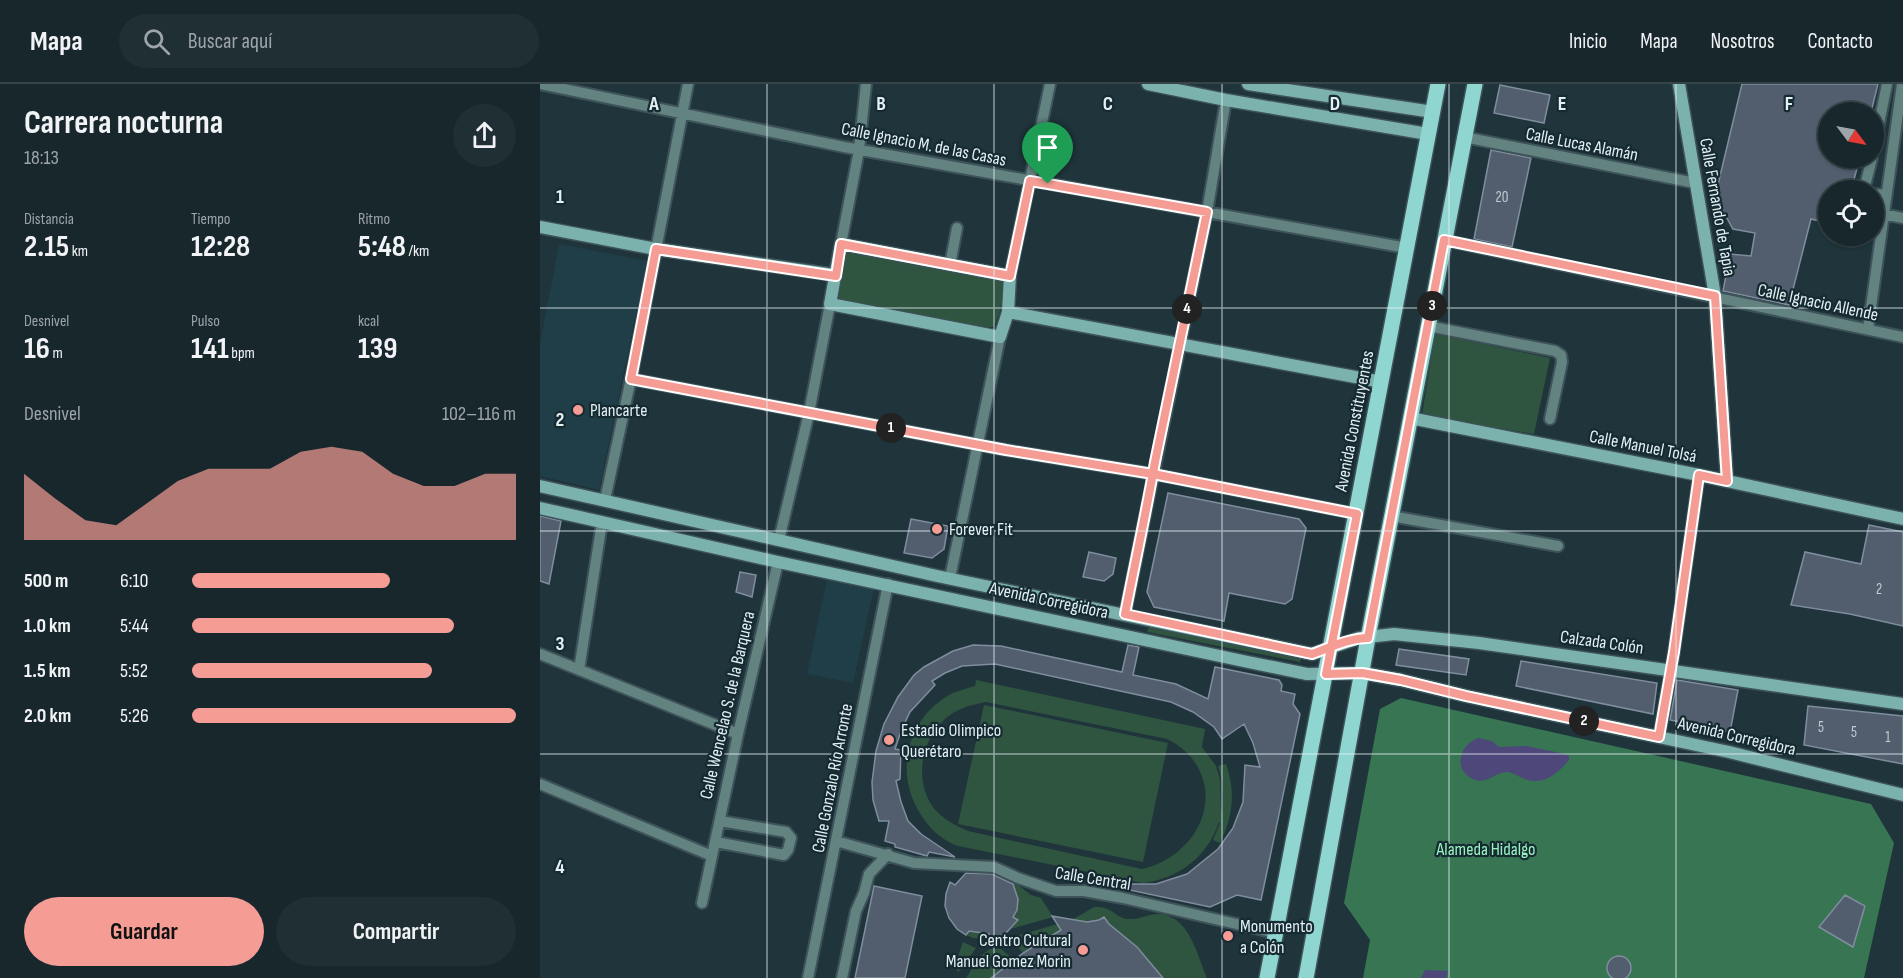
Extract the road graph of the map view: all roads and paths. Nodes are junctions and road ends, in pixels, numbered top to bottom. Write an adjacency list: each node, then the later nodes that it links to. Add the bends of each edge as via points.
1 (540, 84): 17 (street, Calle Ignacio M. de las Casas)
2 (688, 84): 17 (street)
3 (866, 84): 20 (street)
4 (1050, 84): 23 (street)
5 (1148, 84): 13 (main road)
6 (1248, 84): 12 (main road)
7 (1438, 84): 16 (main road, Avenida Constituyentes)
8 (1475, 84): 19 (main road)
9 (1679, 84): 24 (main road, Calle Fernando de Tapia)
10 (1887, 84): 14 (street)
11 (1902, 84): 21 (street)
12 (1300, 92): 15 (main road); 16 (main road)
13 (1226, 100): 15 (main road); 27 (street)
14 (1883, 102)
15 (1297, 111): 18 (main road)
16 (1433, 112): 18 (main road, Avenida Constituyentes)
17 (683, 113): 20 (street, Calle Ignacio M. de las Casas); 36 (street)
18 (1428, 134): 35 (main road, Avenida Constituyentes)
19 (1464, 136): 24 (street, Calle Lucas Alamán); 32 (main road)
20 (859, 150): 23 (street, Calle Ignacio M. de las Casas); 33 (street)
21 (1891, 164): 22 (street); 25 (street)
22 (1903, 166)
23 (1030, 181): 27 (street, Calle Ignacio M. de las Casas); 39 (street)
24 (1695, 183): 40 (main road, Calle Fernando de Tapia)
25 (1886, 195): 26 (street)
26 (1884, 208)
27 (1207, 212): 35 (street, Calle Ignacio M. de las Casas); 47 (street)
28 (1884, 214): 29 (street)
29 (1903, 218)
30 (540, 227): 36 (main road)
31 (957, 228): 37 (street)
32 (1444, 240): 40 (street, Calle Ignacio Allende); 43 (main road)
33 (841, 244): 37 (main road); 38 (main road)
34 (1879, 246): 44 (street)
35 (1407, 248): 49 (main road, Avenida Constituyentes)
36 (656, 249): 38 (main road); 48 (street)
37 (950, 265): 39 (main road)
38 (836, 276): 41 (main road)
39 (1010, 276): 42 (main road)
40 (1715, 296): 44 (street, Calle Ignacio Allende); 56 (main road, Calle Fernando de Tapia)
41 (830, 304): 45 (main road); 50 (street)
42 (1008, 312): 45 (main road); 47 (main road)
43 (1428, 326): 51 (main road); 52 (street, via 1561,355)
44 (1868, 329): 46 (street, Calle Ignacio Allende)
45 (1000, 336): 53 (street)
46 (1903, 337)
47 (1181, 343): 49 (main road); 54 (street)
48 (631, 379): 50 (street); 58 (street)
49 (1382, 382): 60 (main road, Avenida Constituyentes)
50 (809, 413): 53 (street); 64 (street)
51 (1410, 418): 55 (main road, Calle Manuel Tolsá); 61 (main road)
52 (1550, 419)
53 (978, 445): 54 (street); 67 (street)
54 (1153, 474): 60 (street); 69 (street)
55 (1699, 475): 56 (main road, Calle Manuel Tolsá); 74 (street)
56 (1727, 481): 62 (main road, Calle Manuel Tolsá)
57 (540, 486): 58 (main road, Avenida Corregidora)
58 (605, 500): 64 (main road, Avenida Corregidora)
59 (540, 508): 63 (main road, Avenida Corregidora)
60 (1357, 514): 71 (main road, Avenida Constituyentes)
61 (1391, 516): 65 (street); 70 (main road)
62 (1903, 519)
63 (602, 522): 66 (main road, Avenida Corregidora); 73 (street)
64 (779, 540): 67 (main road, Avenida Corregidora)
65 (1558, 546)
66 (778, 562): 68 (main road, Avenida Corregidora); 78 (street, Calle Wencelao S. de la Barquera)
67 (950, 578): 69 (main road, Avenida Corregidora)
68 (888, 584): 76 (main road, Avenida Corregidora, via 1241,661); 83 (street, Calle Gonzalo Río Arronte)
69 (1125, 614): 71 (main road, Avenida Corregidora, via 1312,654)
70 (1368, 638): 71 (main road, Calzada Colón); 74 (main road, Calzada Colón, via 1394,634); 75 (main road)
71 (1331, 647): 76 (main road, Avenida Constituyentes)
72 (540, 654): 73 (street)
73 (579, 670): 78 (street)
74 (1671, 670): 77 (main road, Calzada Colón); 79 (street)
75 (1362, 673): 76 (main road, Avenida Corregidora); 79 (main road, Avenida Corregidora); 92 (main road)
76 (1326, 674): 88 (main road, Avenida Constituyentes)
77 (1903, 704)
78 (738, 734): 82 (street, Calle Wencelao S. de la Barquera)
79 (1659, 737): 81 (main road, Avenida Corregidora)
80 (540, 784): 86 (street)
81 (1903, 795)
82 (720, 821): 84 (street, Calle Wencelao S. de la Barquera); 84 (street, via 786,832 791,838 789,850 784,855)
83 (836, 841): 85 (street, Calle Central); 89 (street, Calle Gonzalo Río Arronte)
84 (716, 842): 86 (street, Calle Wencelao S. de la Barquera)
85 (888, 854): 88 (street, Calle Central, via 914,863 994,867 1056,891 1124,898); 90 (street, via 868,874)
86 (712, 856): 87 (street, Calle Wencelao S. de la Barquera)
87 (702, 903)
88 (1276, 933): 91 (main road, Avenida Constituyentes)
89 (808, 978)
90 (842, 978)
91 (1267, 978)
92 (1306, 978)

